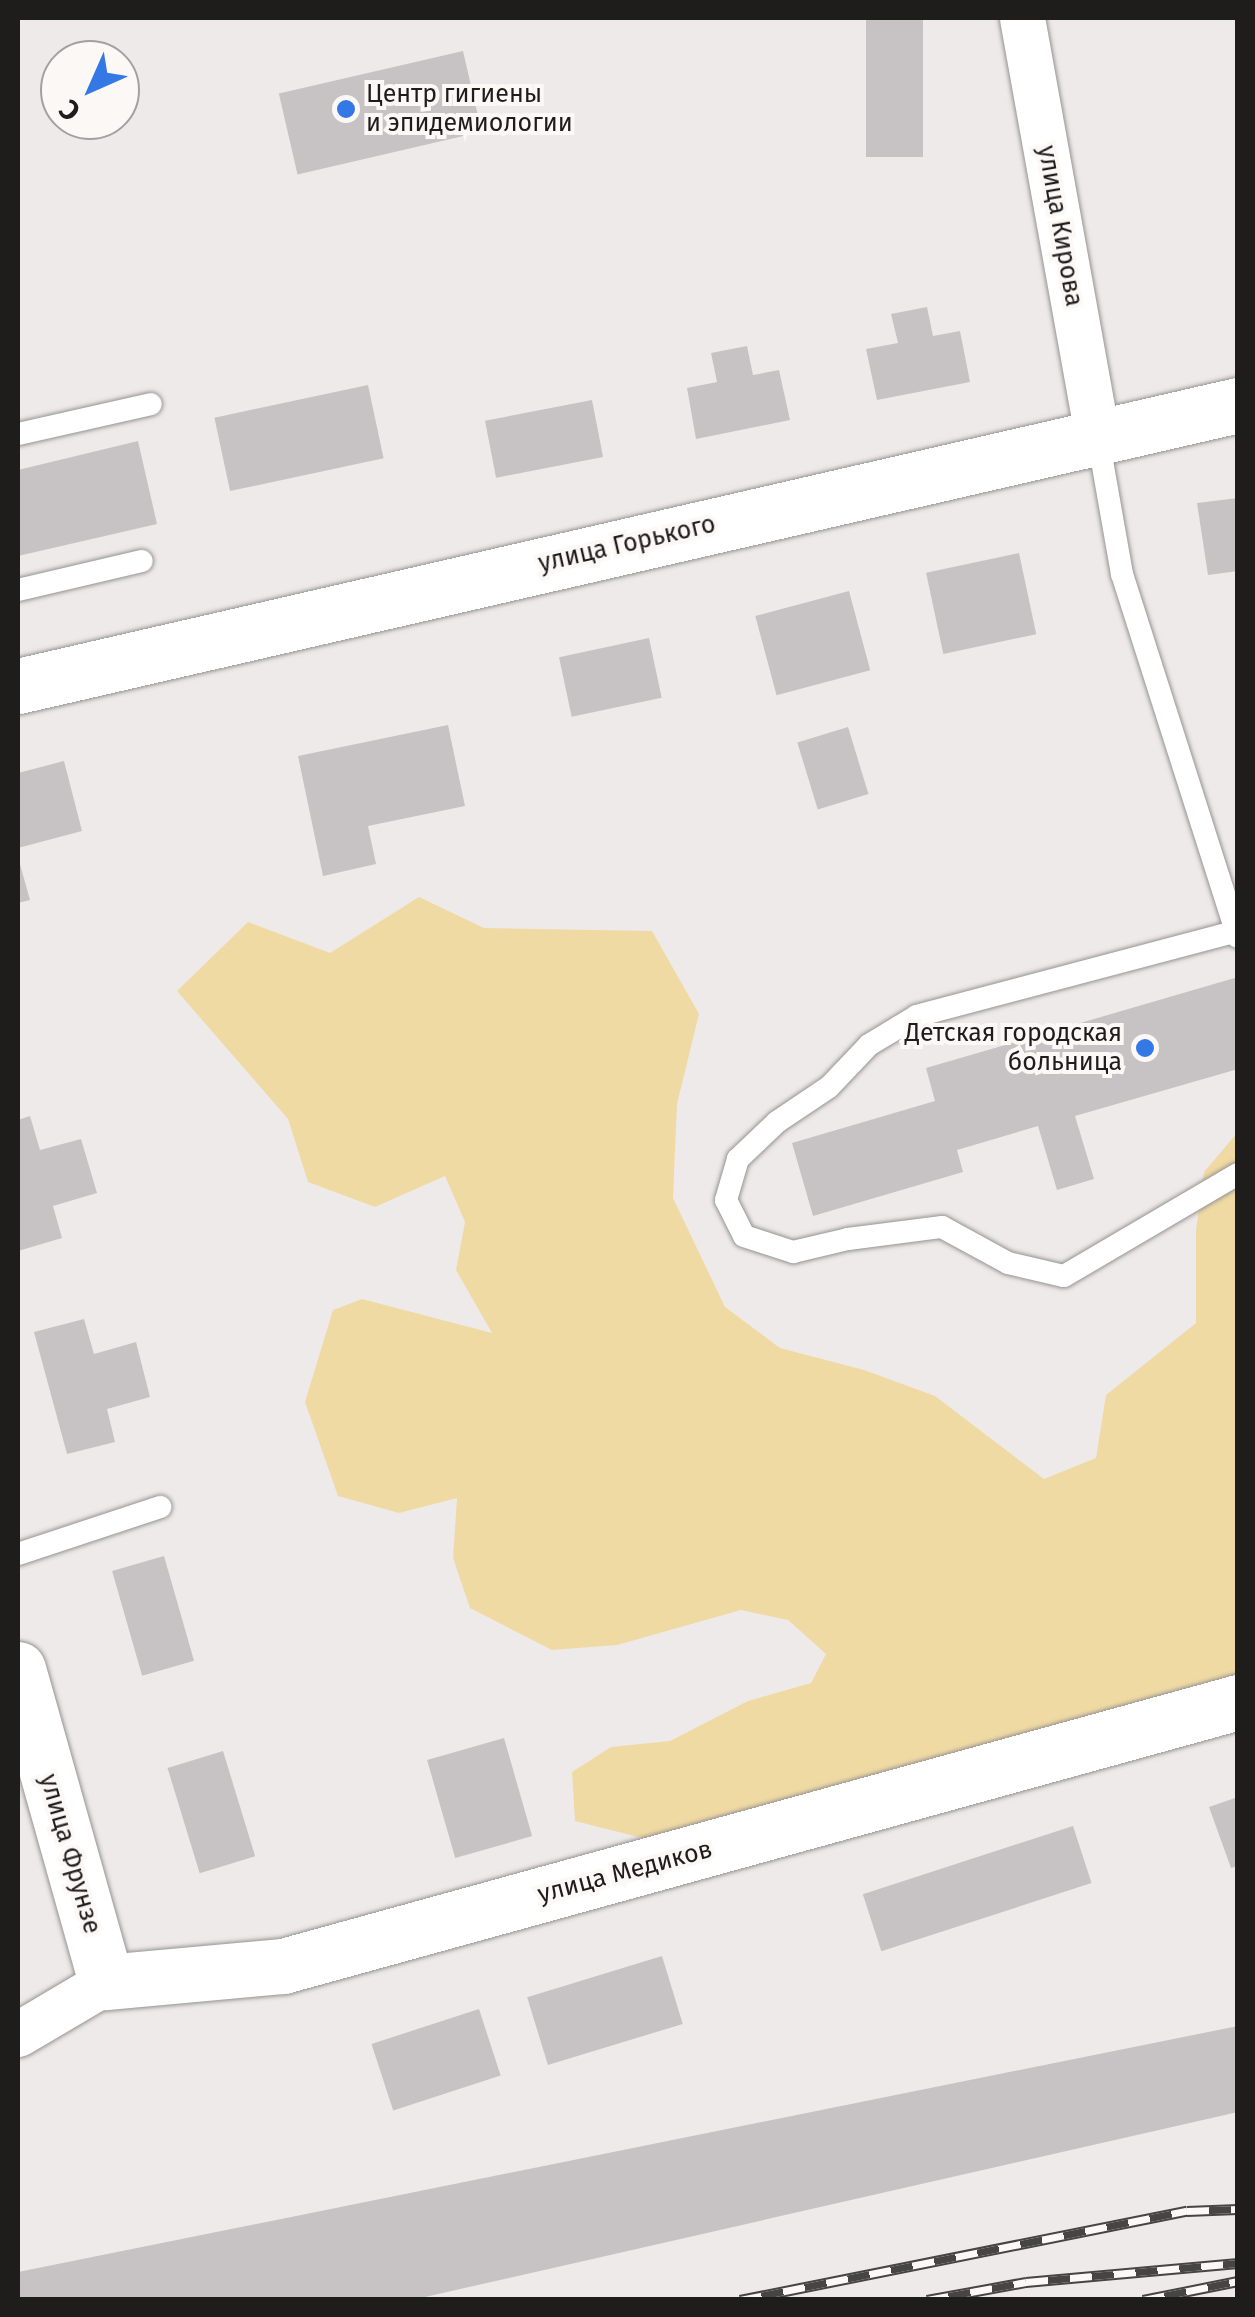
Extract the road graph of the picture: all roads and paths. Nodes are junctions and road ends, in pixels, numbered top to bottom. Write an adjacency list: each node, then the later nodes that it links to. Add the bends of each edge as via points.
1 (1022, 18): 5 (street, улица Кирова)
2 (151, 404): 4 (lane)
3 (1238, 406): 5 (street, улица Горького)
4 (18, 434)
5 (1097, 434): 8 (street, улица Горького); 9 (lane, via 1122,574)
6 (142, 561): 7 (lane)
7 (18, 590)
8 (18, 686)
9 (1236, 935): 10 (lane, via 917,1016 869,1045 829,1087 738,1158 726,1200 744,1236 793,1252 942,1227 1008,1263 1064,1276)
10 (1238, 1174)
11 (160, 1506): 12 (lane)
12 (18, 1554)
13 (18, 1668): 15 (street, улица Фрунзе)
14 (1238, 1702): 15 (street, улица Медиков, via 283,1966)
15 (106, 1982): 16 (street, улица Медиков)
16 (18, 2034)

